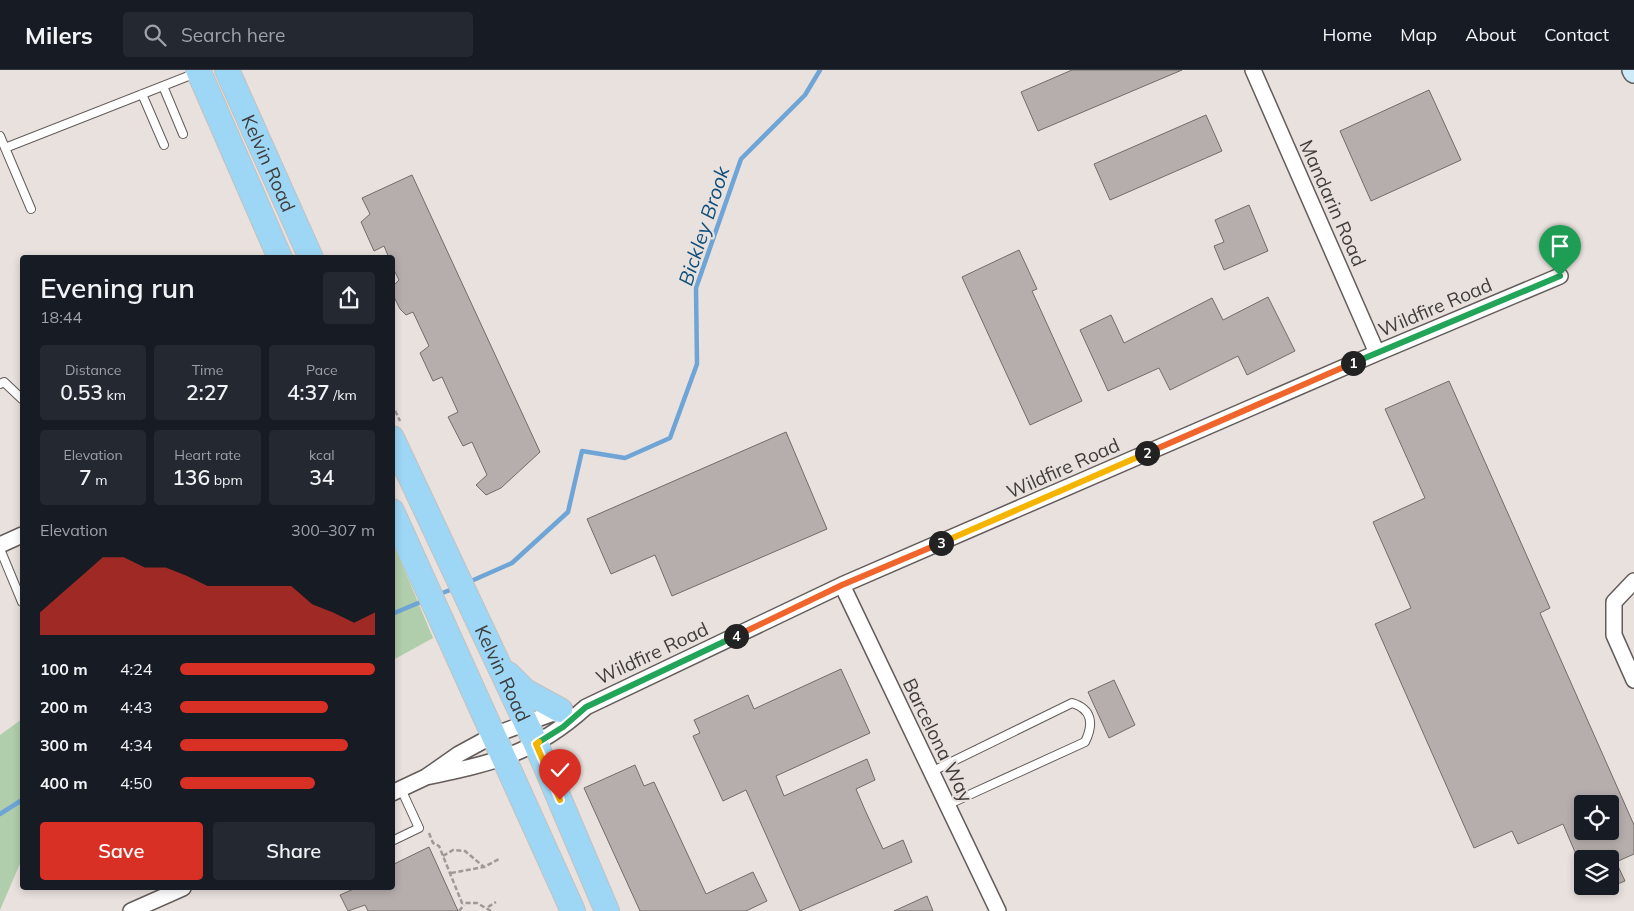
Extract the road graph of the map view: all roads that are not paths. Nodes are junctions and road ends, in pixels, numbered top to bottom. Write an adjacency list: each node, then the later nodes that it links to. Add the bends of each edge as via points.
1 (227, 70): 10 (main road, Kelvin Road)
2 (1253, 70): 16 (street, Mandarin Road)
3 (199, 71): 4 (lane); 11 (main road, Kelvin Road)
4 (163, 86): 5 (lane); 6 (lane)
5 (142, 94): 8 (lane); 9 (lane)
6 (183, 134)
7 (0, 136): 9 (lane)
8 (164, 145)
9 (5, 148): 12 (lane)
10 (276, 183): 11 (main road); 14 (main road, Kelvin Road)
11 (253, 194): 13 (main road, Kelvin Road)
12 (31, 209)
13 (279, 255)
14 (310, 255)
15 (1560, 276): 16 (street, Wildfire Road)
16 (1377, 353): 25 (street, Wildfire Road)
17 (0, 384): 18 (lane, via 4,382)
18 (20, 398)
19 (398, 433): 27 (main road, Kelvin Road)
20 (395, 518): 32 (main road, Kelvin Road)
21 (20, 536): 22 (street)
22 (0, 546)
23 (0, 550): 26 (lane)
24 (1634, 581): 28 (street, via 1614,602 1614,635)
25 (842, 585): 29 (street, Wildfire Road); 35 (street, Barcelona Way)
26 (20, 597)
27 (500, 666): 30 (main road, via 526,691); 31 (main road, Kelvin Road)
28 (1634, 680)
29 (586, 707): 30 (street, Wildfire Road); 33 (street, Wildfire Road)
30 (560, 710): 31 (street, Wildfire Road)
31 (526, 722): 32 (street, Wildfire Road); 33 (main road, Kelvin Road)
32 (494, 736): 34 (main road, Kelvin Road); 36 (street, Wildfire Road, via 459,754)
33 (536, 744): 34 (street, Wildfire Road); 43 (main road, Kelvin Road)
34 (504, 758): 36 (street, Wildfire Road); 42 (main road, Kelvin Road)
35 (931, 772): 38 (street, Barcelona Way); 38 (lane, via 1072,704 1082,706 1090,716 1091,730 1085,742)
36 (426, 778): 37 (street, Wildfire Road)
37 (397, 791): 39 (lane, via 419,828)
38 (947, 805): 44 (street, Barcelona Way)
39 (395, 840)
40 (178, 890): 41 (street)
41 (131, 911)
42 (573, 911)
43 (607, 911)
44 (998, 911)

